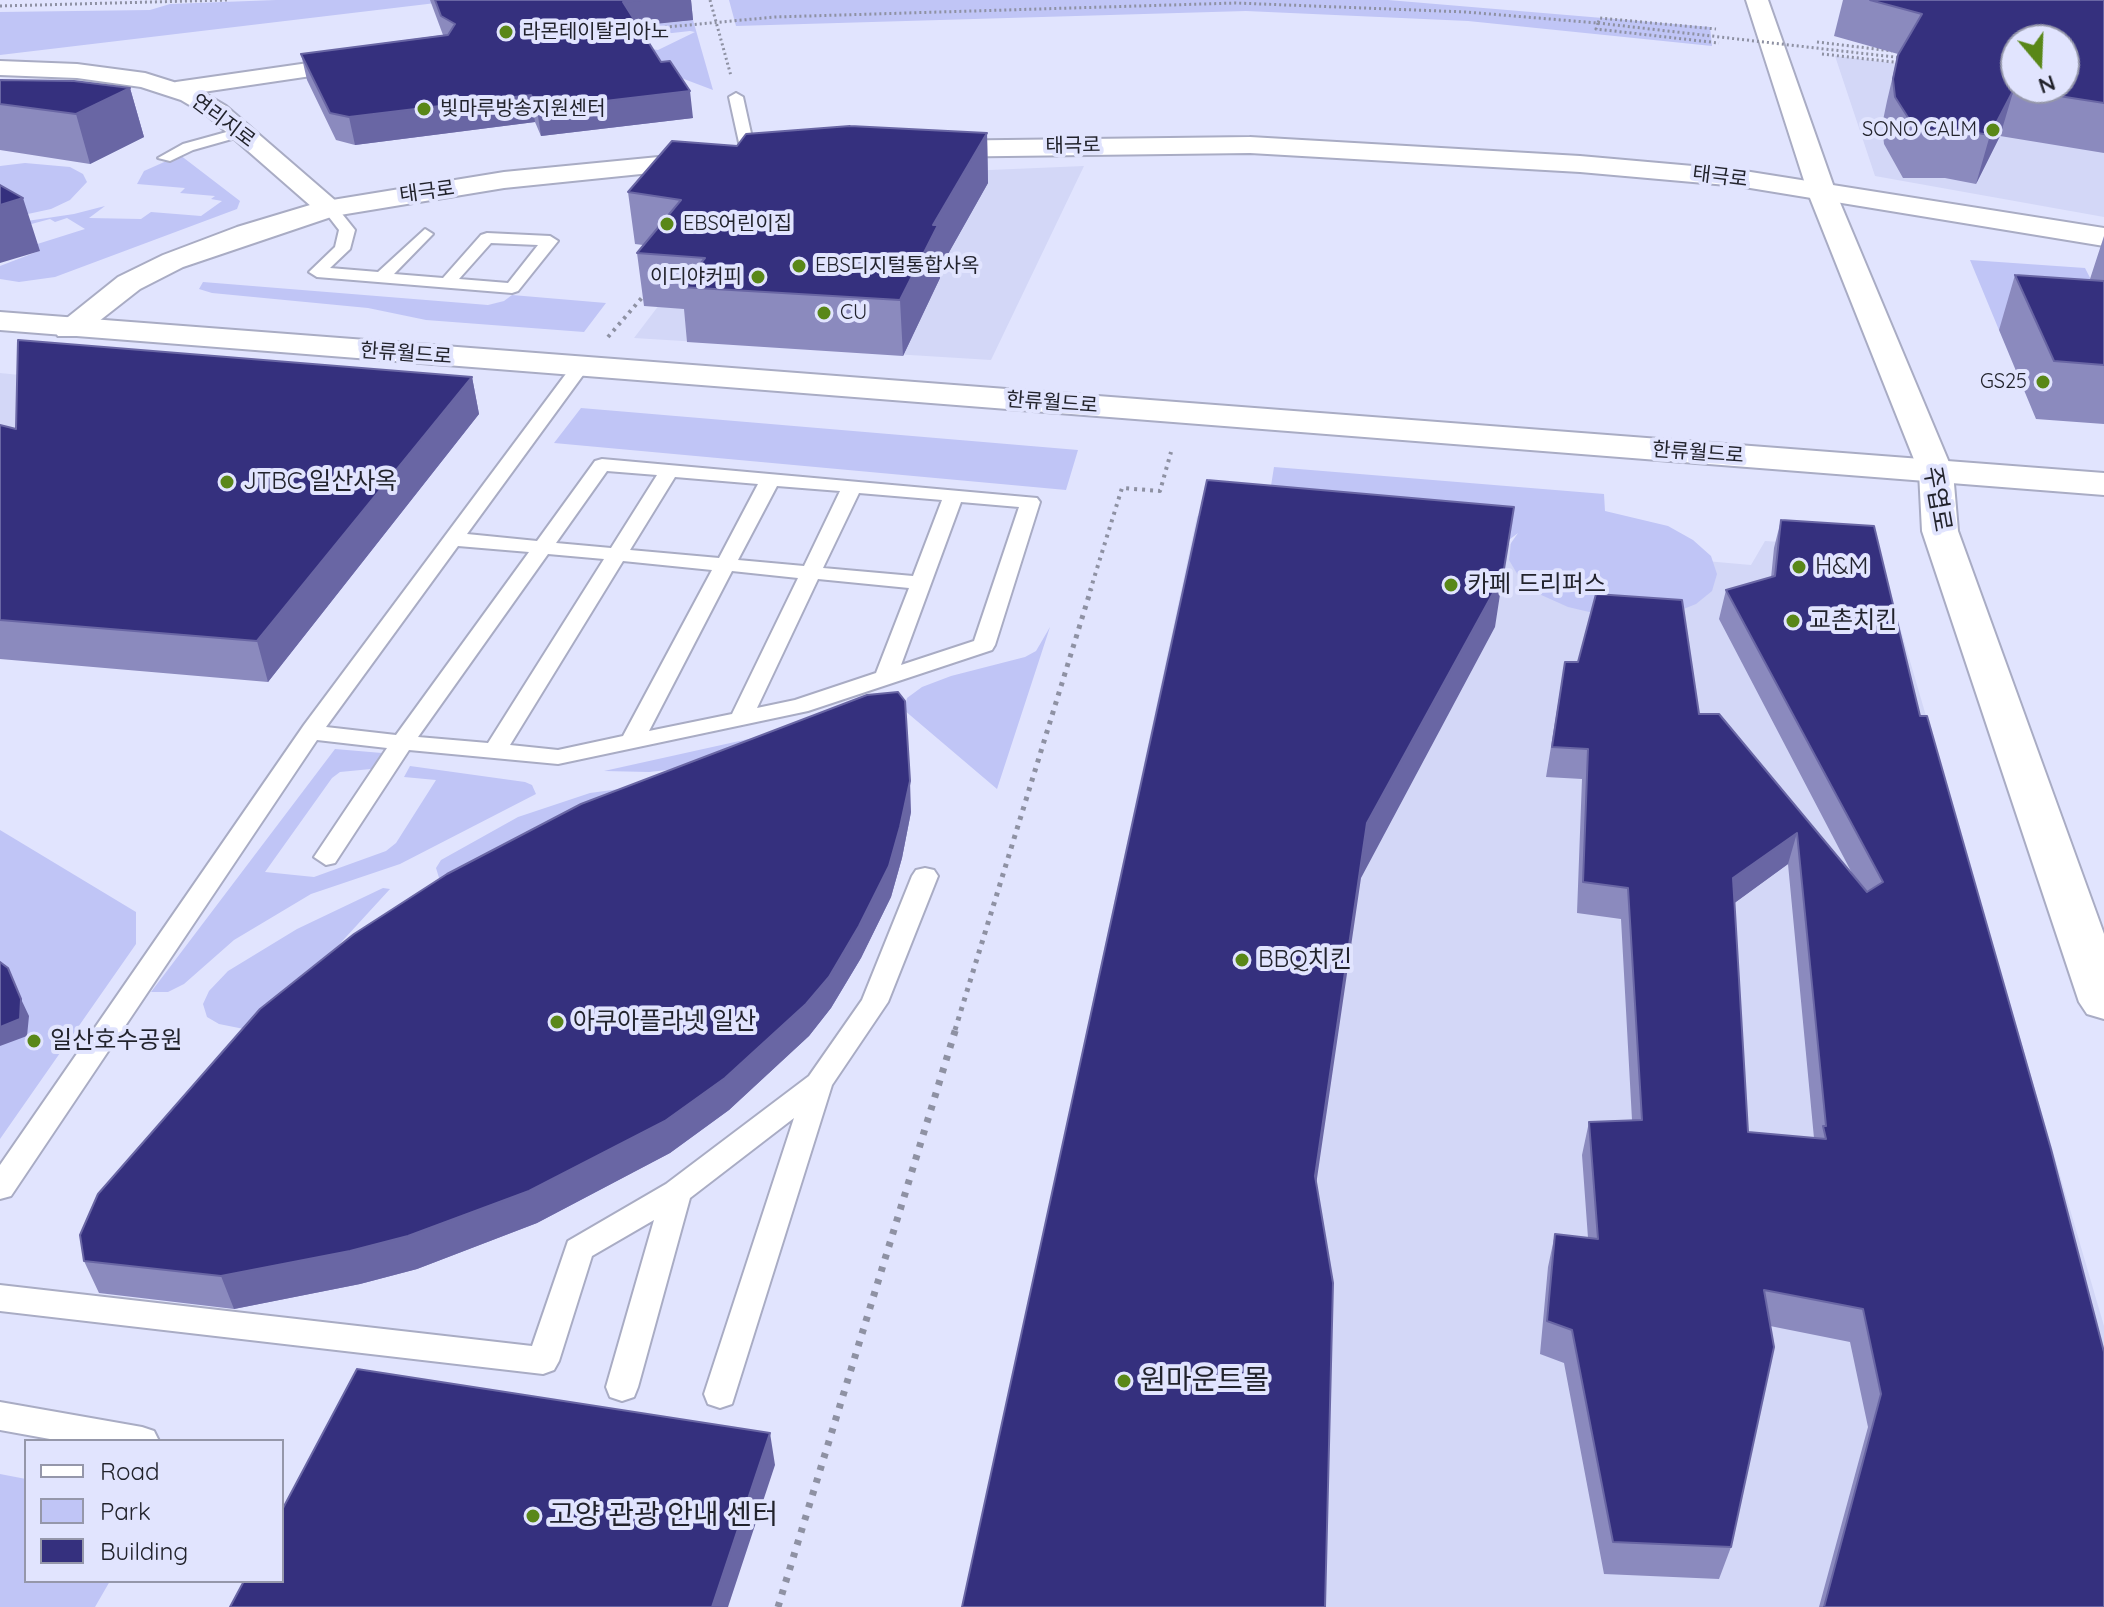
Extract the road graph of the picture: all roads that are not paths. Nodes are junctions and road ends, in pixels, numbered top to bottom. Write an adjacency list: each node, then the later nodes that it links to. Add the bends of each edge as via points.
1 (1757, 0): 10 (street, 주엽로)
2 (383, 59): 4 (street)
3 (0, 68): 4 (street, 연리지로, via 77,71)
4 (176, 89): 6 (street, 연리지로, via 217,111)
5 (736, 97): 8 (lane)
6 (241, 132): 9 (lane); 11 (street, 연리지로)
7 (894, 150): 10 (street, 태극로, via 1250,145 1595,165 1738,178)
8 (759, 156): 11 (street, 태극로, via 504,180)
9 (165, 158)
10 (1822, 193): 13 (street, 태극로); 20 (street, 주엽로)
11 (330, 208): 14 (lane, via 347,230 342,249 317,272); 17 (street, 태극로, via 173,261 129,283)
12 (425, 234): 14 (lane)
13 (2104, 237)
14 (382, 277): 15 (lane)
15 (447, 283): 15 (lane, via 512,288 550,241 487,238)
16 (0, 321): 17 (street, 한류월드로)
17 (69, 329): 18 (street, 한류월드로)
18 (580, 367): 20 (street, 한류월드로); 25 (lane)
19 (669, 471): 21 (lane); 26 (lane, via 602,465); 27 (lane)
20 (1936, 472): 22 (street, 한류월드로); 39 (street, 주엽로, via 1940,531)
21 (770, 480): 23 (lane); 28 (lane)
22 (2104, 484)
23 (852, 487): 24 (lane); 29 (lane)
24 (953, 496): 30 (lane); 31 (lane, via 1030,502 984,645)
25 (453, 539): 26 (lane); 33 (lane)
26 (541, 547): 27 (lane); 35 (lane)
27 (618, 554): 28 (lane); 36 (lane)
28 (724, 564): 29 (lane); 34 (lane)
29 (810, 572): 30 (lane); 32 (lane)
30 (921, 583): 31 (lane)
31 (886, 677): 32 (lane, via 800,706)
32 (741, 718): 34 (lane)
33 (311, 732): 35 (lane); 41 (lane)
34 (632, 741): 36 (lane, via 558,757)
35 (402, 742): 36 (lane); 37 (lane)
36 (495, 751)
37 (326, 857)
38 (925, 876): 40 (lane, via 875,1002)
39 (2104, 1002)
40 (819, 1083): 42 (lane); 45 (lane)
41 (0, 1188)
42 (677, 1192): 43 (lane, via 579,1249 543,1361); 44 (lane)
43 (0, 1298)
44 (622, 1387)
45 (720, 1394)
46 (0, 1416): 47 (lane)
47 (131, 1439)

